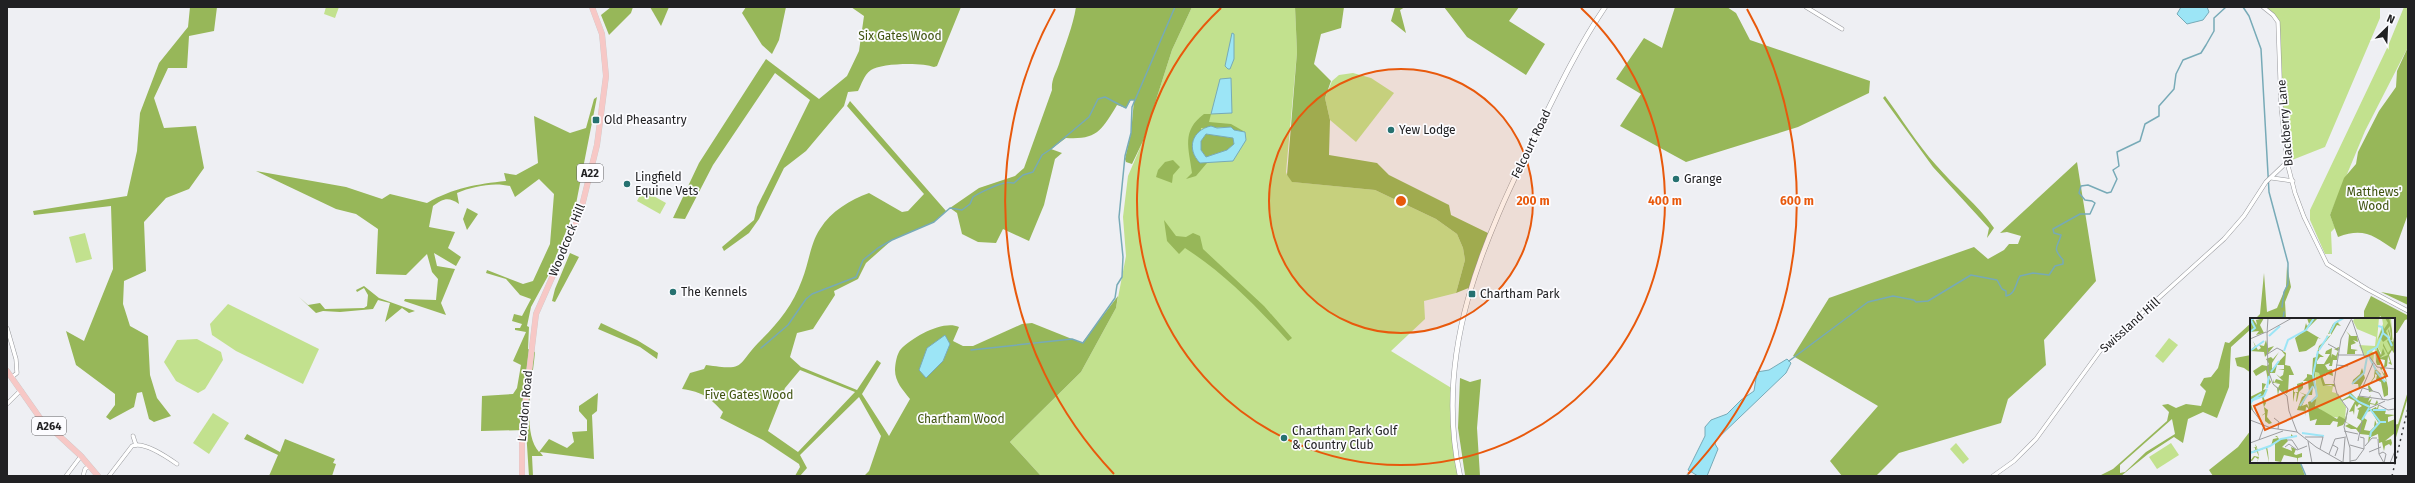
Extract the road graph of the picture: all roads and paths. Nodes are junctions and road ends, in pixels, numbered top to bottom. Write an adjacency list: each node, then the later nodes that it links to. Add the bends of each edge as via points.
1 (592, 7): 11 (highway, Woodcock Hill / A22, via 602,34 606,76 597,145 580,214 539,306)
2 (1605, 7): 26 (street, Felcourt Road, via 1574,55 1521,163 1474,275 1459,332 1454,370 1453,434)
3 (1806, 7): 5 (street)
4 (2263, 7): 6 (street, Blackberry Lane, via 2276,18 2279,26 2281,106)
5 (1842, 29)
6 (2287, 162): 7 (street, Swissland Hill); 8 (street, Blackberry Lane)
7 (2272, 178): 8 (street); 27 (street, Swissland Hill, via 2266,182 2244,216 2224,239 2100,351 2036,439 2014,461)
8 (2293, 180): 9 (street, Blackberry Lane, via 2304,217 2327,264)
9 (2408, 311)
10 (7, 328): 13 (street, via 16,359 16,373)
11 (532, 336): 25 (highway, London Road / A22, via 522,430)
12 (7, 371): 13 (highway, A264)
13 (12, 377): 14 (highway, A264)
14 (21, 390): 15 (street); 18 (highway, A264, via 40,418)
15 (7, 404)
16 (133, 436): 17 (street)
17 (136, 445): 19 (street, via 152,449); 24 (street, via 132,446)
18 (81, 456): 20 (highway, A264); 21 (street)
19 (177, 464)
20 (89, 466): 22 (street); 23 (highway, A264)
21 (66, 476)
22 (83, 476)
23 (98, 476)
24 (109, 476)
25 (522, 476)
26 (1460, 476)
27 (1993, 476)

